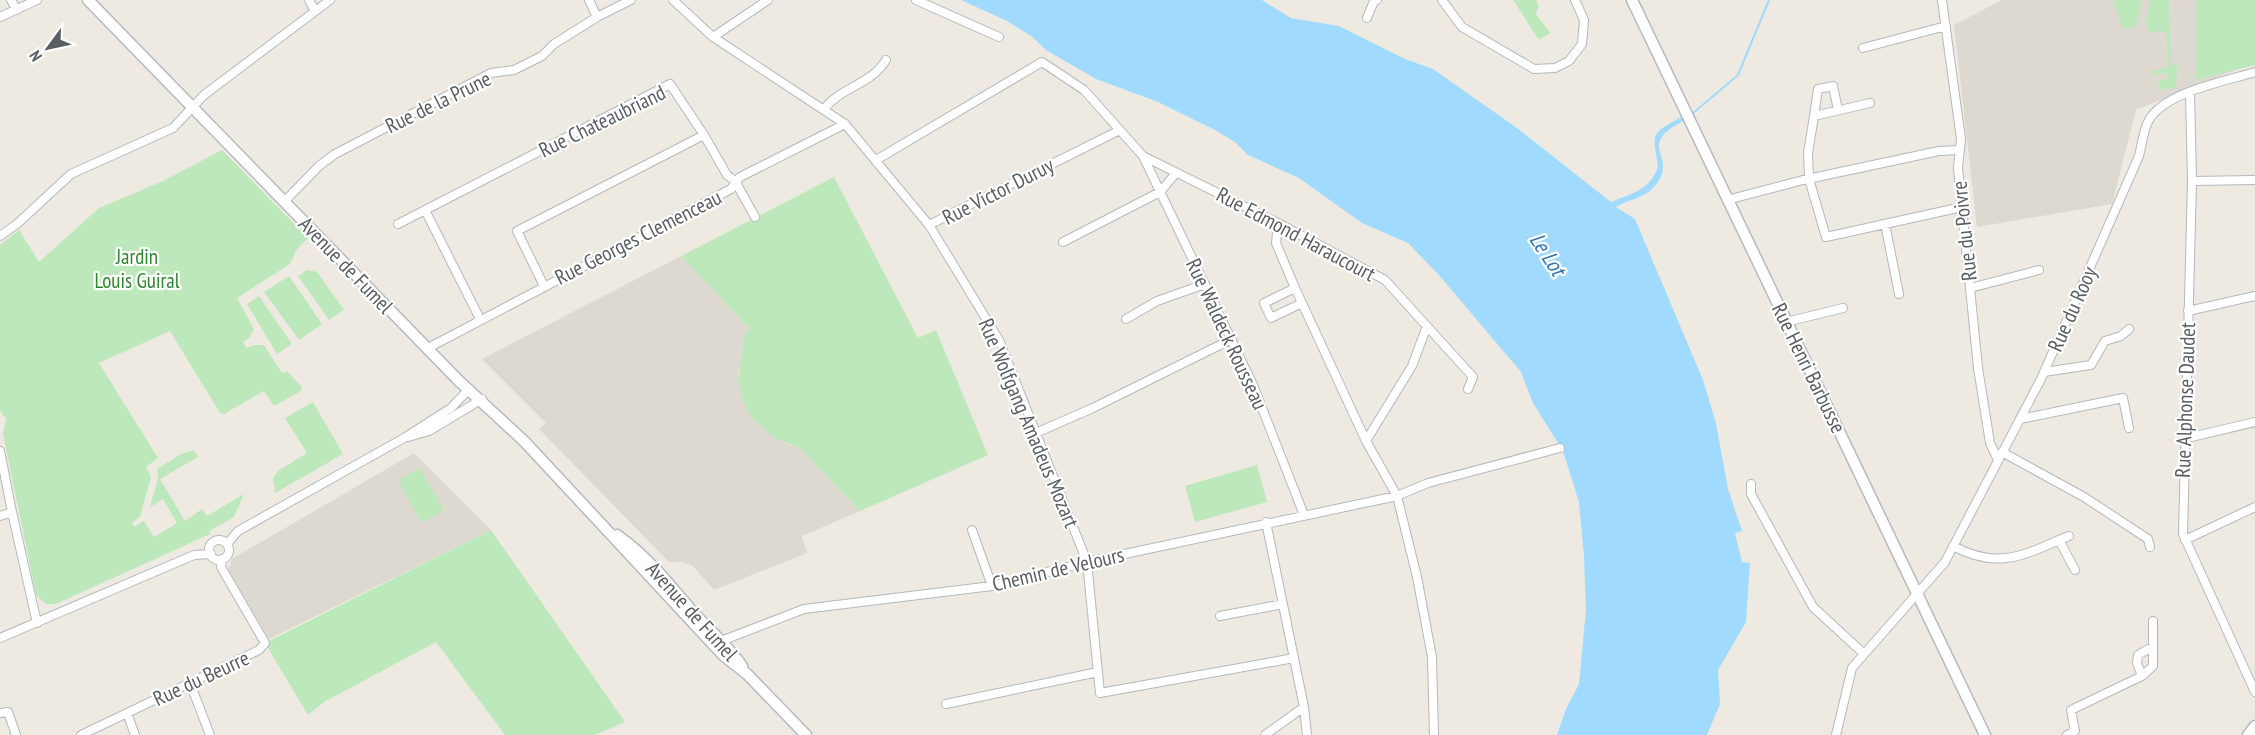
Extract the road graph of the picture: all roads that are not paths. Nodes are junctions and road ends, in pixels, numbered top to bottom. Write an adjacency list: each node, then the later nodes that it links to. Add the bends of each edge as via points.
1 (11, 0): 16 (street)
2 (37, 0): 16 (street)
3 (309, 0): 17 (street)
4 (330, 0): 17 (street)
5 (589, 0): 19 (street)
6 (632, 0): 19 (street, Rue de la Prune)
7 (673, 0): 22 (street, Rue Victor Duruy)
8 (768, 0): 22 (street)
9 (916, 0): 23 (street)
10 (1377, 0): 20 (street)
11 (1442, 0): 12 (street, via 1462,27 1534,69 1555,68 1569,61 1582,44 1584,20)
12 (1575, 0)
13 (1632, 0): 45 (main road, Rue Henri Barbusse)
14 (1942, 0): 21 (street, Rue du Poivre)
15 (90, 1): 29 (main road, Avenue de Fumel)
16 (17, 10): 18 (street)
17 (315, 11): 29 (street)
18 (0, 16)
19 (597, 17): 46 (street, Rue de la Prune, via 542,56 514,70 491,73 335,154)
20 (1367, 18)
21 (1946, 26): 24 (street); 36 (street, Rue du Poivre, via 1961,139)
22 (713, 37): 30 (street, Rue Victor Duruy)
23 (999, 37)
24 (1863, 48)
25 (886, 60): 30 (street, via 879,71 832,99)
26 (2255, 72): 27 (street, Rue du Rooy)
27 (2190, 92): 43 (street, Rue Alphonse Daudet); 73 (street, Rue du Rooy, via 2156,110 2148,121 2139,156)
28 (1870, 103): 31 (street)
29 (192, 106): 46 (main road, Avenue de Fumel); 54 (street, via 172,128 71,174)
30 (824, 109): 33 (street, Rue Victor Duruy)
31 (1838, 110): 32 (street); 32 (street, via 1833,86 1818,89)
32 (1814, 116): 40 (street, via 1808,153)
33 (845, 124): 38 (street, Rue Victor Duruy); 42 (street, Rue Georges Clemenceau)
34 (1120, 130): 37 (street, Rue Edmond Haraucourt); 38 (street, Rue Edmond Haraucourt, via 1084,90 1042,62); 53 (street, Rue Victor Duruy)
35 (704, 135): 42 (street, Rue Chateaubriand, via 727,175); 48 (street, Rue Chateaubriand, via 670,84); 58 (street, via 517,231)
36 (1958, 150): 40 (street); 47 (street, Rue du Poivre)
37 (1143, 156): 39 (street, Rue Edmond Haraucourt); 44 (street, Rue Waldeck Rousseau)
38 (876, 160): 53 (street, Rue Victor Duruy)
39 (1176, 173): 44 (street); 50 (street, Rue Edmond Haraucourt)
40 (1809, 179): 45 (street); 52 (street, via 1826,237)
41 (2255, 180): 43 (street)
42 (735, 181): 49 (street, Rue Chateaubriand); 58 (street, Rue Georges Clemenceau, via 731,189)
43 (2192, 181): 65 (street, Rue Alphonse Daudet)
44 (1160, 192): 55 (street); 57 (street, Rue Waldeck Rousseau)
45 (1727, 200): 68 (main road, Rue Henri Barbusse)
46 (284, 202): 72 (main road, Avenue de Fumel)
47 (1962, 207): 52 (street); 60 (street, Rue du Poivre)
48 (425, 210): 51 (street, Rue Chateaubriand); 66 (street)
49 (755, 217)
50 (1278, 223): 59 (street, via 1276,243); 69 (street, Rue Edmond Haraucourt, via 1384,280)
51 (398, 224)
52 (1885, 224): 61 (street)
53 (929, 225): 80 (street, Rue Wolfgang Amadeus Mozart, via 999,340)
54 (0, 236)
55 (1064, 242)
56 (2039, 270): 60 (street)
57 (1205, 284): 67 (street, via 1157,301); 71 (street, Rue Waldeck Rousseau)
58 (544, 286): 66 (street, Rue Georges Clemenceau)
59 (1295, 288): 63 (street); 63 (street, via 1264,303 1271,318)
60 (1970, 288): 86 (street, Rue du Poivre, via 1989,432)
61 (1899, 294)
62 (2255, 296): 65 (street)
63 (1302, 303): 83 (street)
64 (1843, 308): 68 (street)
65 (2188, 311): 82 (street, Rue Alphonse Daudet)
66 (480, 319): 72 (street, Rue Georges Clemenceau)
67 (1126, 319)
68 (1786, 322): 106 (main road, Rue Henri Barbusse)
69 (1427, 326): 75 (street, Rue Edmond Haraucourt, via 1473,377); 83 (street, via 1412,366)
70 (2129, 329): 73 (street, via 2121,336 2105,340 2091,365)
71 (1232, 339): 80 (street, via 1095,407); 91 (street, Rue Waldeck Rousseau)
72 (428, 348): 74 (main road, Avenue de Fumel)
73 (2044, 372): 77 (street, Rue du Rooy)
74 (469, 389): 76 (main road, Avenue de Fumel); 81 (street, via 451,408)
75 (1468, 389)
76 (482, 399): 81 (street, via 429,431); 112 (main road, Avenue de Fumel)
77 (2020, 419): 79 (street, via 2123,398); 86 (street, Rue du Rooy)
78 (2255, 422): 82 (street)
79 (2129, 428)
80 (1035, 432): 103 (street, Rue Wolfgang Amadeus Mozart)
81 (404, 438): 98 (street, via 238,531)
82 (2183, 439): 97 (street, Rue Alphonse Daudet, via 2181,520)
83 (1366, 441): 88 (street)
84 (1560, 448): 88 (street, Chemin de Velours, via 1428,483)
85 (0, 451): 90 (street)
86 (2000, 456): 99 (street, Rue du Rooy); 100 (street, via 2085,497 2148,538)
87 (1751, 484): 114 (street, via 1751,494 1813,608)
88 (1397, 496): 91 (street, Chemin de Velours); 132 (street, via 1432,657)
89 (2255, 507): 97 (street)
90 (12, 512): 92 (street); 110 (street)
91 (1304, 515): 93 (street, Chemin de Velours)
92 (0, 516)
93 (1266, 522): 103 (street, Chemin de Velours); 107 (street)
94 (972, 530): 105 (street)
95 (2069, 536): 96 (street)
96 (2059, 540): 99 (street, via 2025,556 1998,560 1970,555); 104 (street)
97 (2185, 540): 119 (street, Rue Alphonse Daudet)
98 (227, 543): 101 (street, via 213,543); 102 (street, via 229,553)
99 (1953, 546): 106 (street, Rue du Rooy, via 1945,562)
100 (2150, 547)
101 (211, 554): 102 (street); 110 (street, via 194,555)
102 (222, 559): 118 (street, Rue du Beurre, via 221,567 265,643 259,650)
103 (1087, 562): 105 (street, Chemin de Velours); 116 (street, Rue Wolfgang Amadeus Mozart)
104 (2075, 570)
105 (992, 586): 112 (street, Chemin de Velours, via 804,609)
106 (1918, 592): 114 (street, Rue du Rooy); 134 (main road, Rue Henri Barbusse)
107 (1283, 604): 108 (street); 115 (street)
108 (1220, 616)
109 (2153, 621): 113 (street)
110 (37, 623): 111 (street)
111 (0, 638)
112 (718, 643): 129 (main road, Avenue de Fumel)
113 (2152, 648): 117 (street, via 2153,666); 117 (street, via 2138,655)
114 (1863, 653): 133 (street, Rue du Rooy, via 1852,669)
115 (1294, 658): 116 (street, Rue Wolfgang Amadeus Mozart, via 1100,693); 121 (street)
116 (1098, 672): 120 (street)
117 (2142, 676): 135 (street, via 2071,710 2075,731)
118 (190, 683): 123 (street, Rue du Beurre); 128 (street)
119 (2255, 692)
120 (946, 704)
121 (1304, 707): 130 (street); 131 (street)
122 (0, 712): 125 (street, via 8,712)
123 (127, 713): 126 (street, Rue du Beurre); 127 (street)
124 (2255, 726): 136 (main road)
125 (16, 735)
126 (81, 735)
127 (135, 735)
128 (210, 735)
129 (806, 735)
130 (1265, 735)
131 (1306, 735)
132 (1434, 735)
133 (1836, 735)
134 (1985, 735)
135 (2067, 735)
136 (2248, 735)

